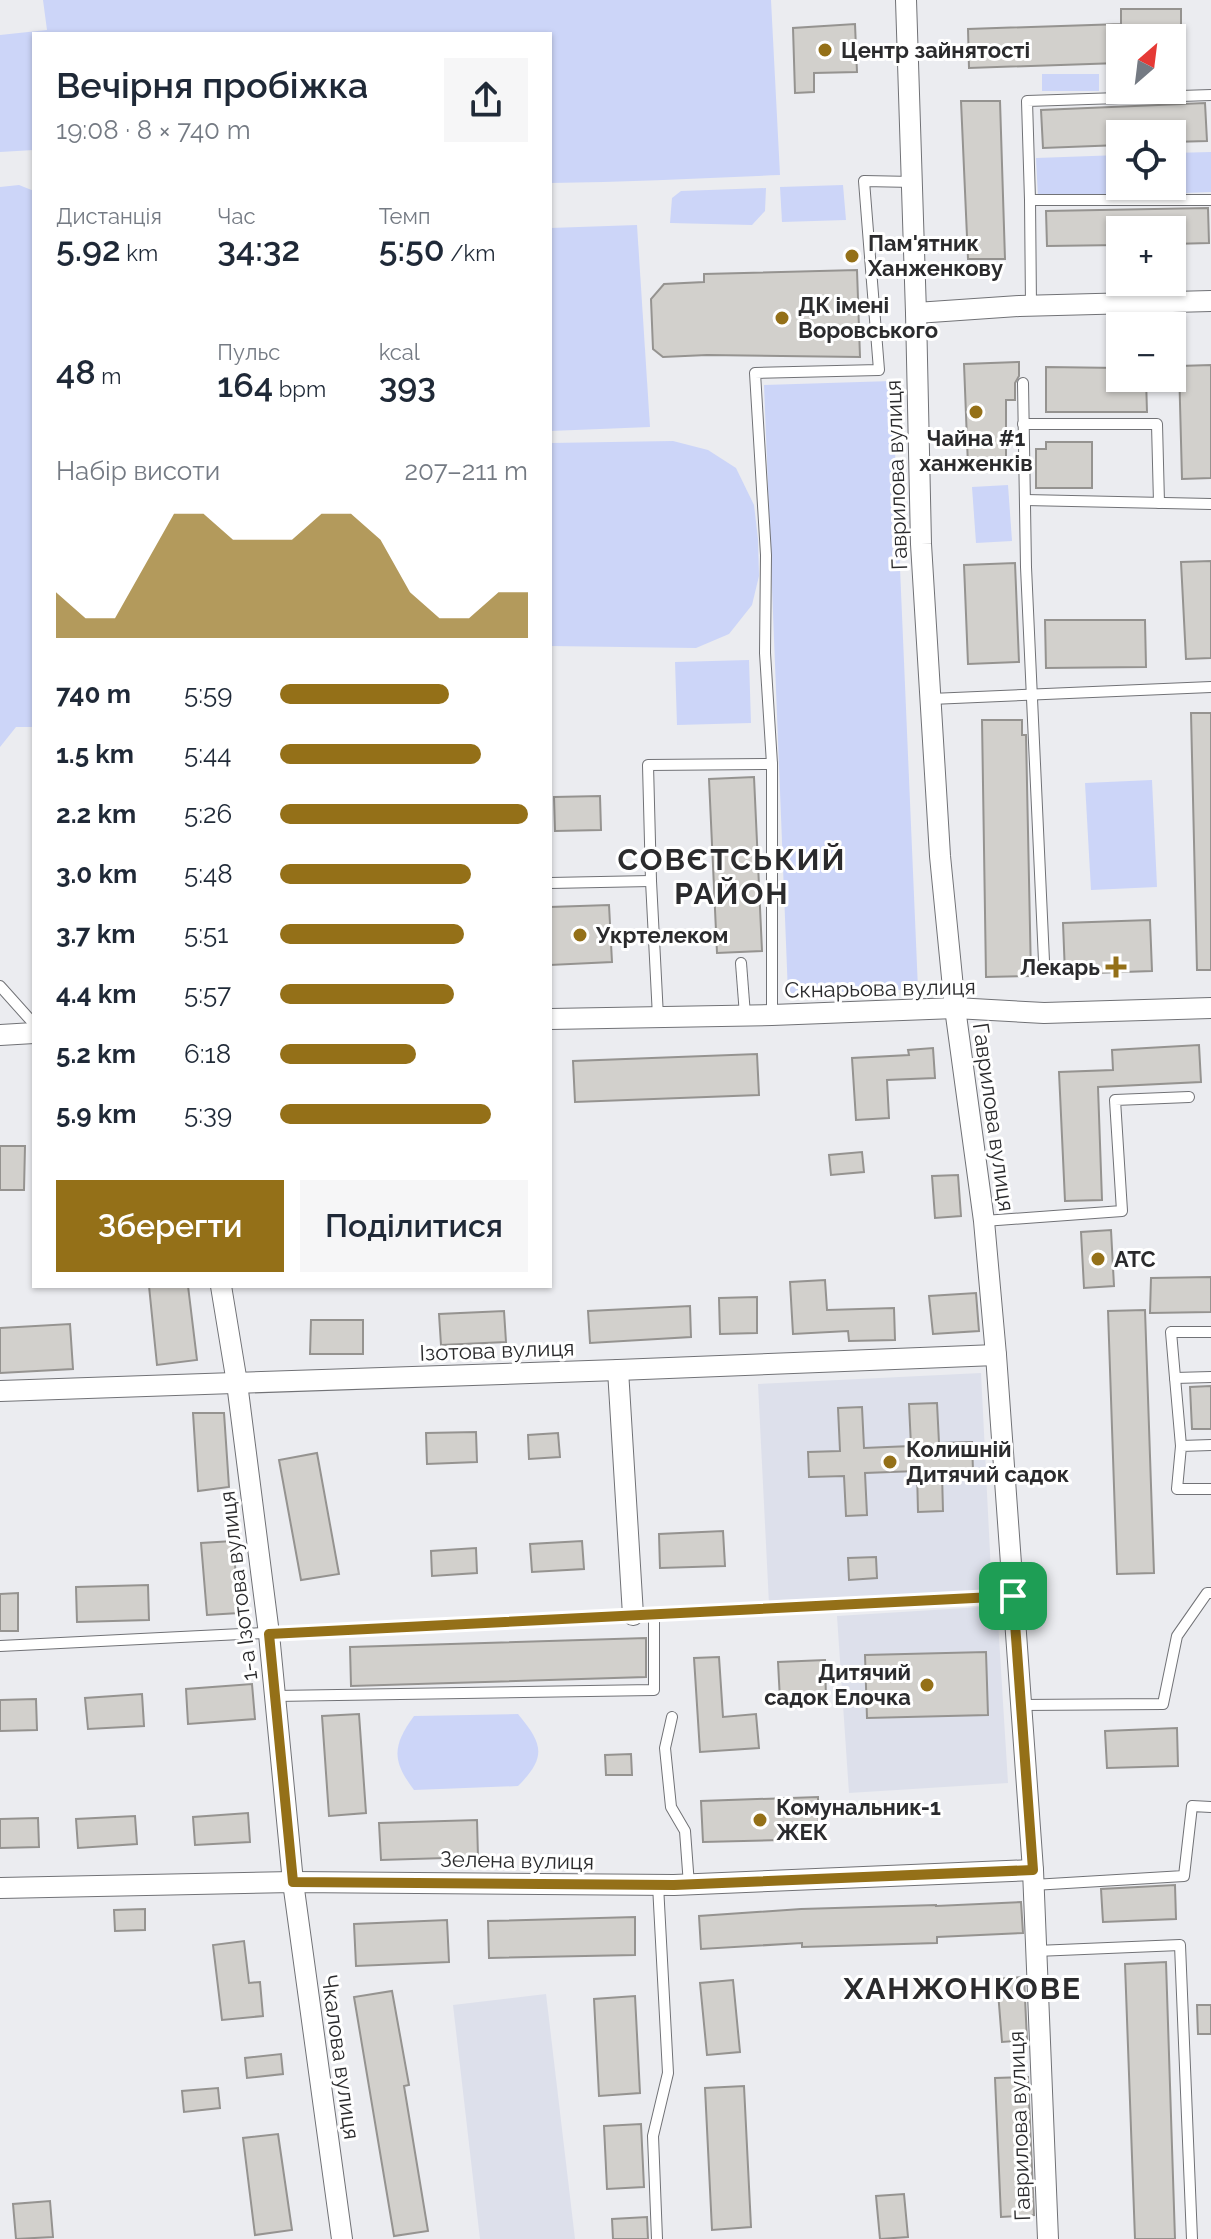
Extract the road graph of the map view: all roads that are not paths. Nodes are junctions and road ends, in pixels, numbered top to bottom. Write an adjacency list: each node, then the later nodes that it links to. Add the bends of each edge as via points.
1 (906, 0): 3 (street, Гаврилова вулиця)
2 (1211, 95): 4 (lane, via 1027,101)
3 (913, 182): 8 (street, Гаврилова вулиця); 17 (lane, via 864,181 879,370 755,373)
4 (1030, 200): 5 (lane); 7 (lane)
5 (1211, 200)
6 (1211, 301): 7 (street)
7 (1031, 306): 8 (street)
8 (916, 313): 16 (street, Гаврилова вулиця)
9 (1023, 383): 10 (lane)
10 (1023, 424): 11 (lane); 12 (lane, via 1157,424)
11 (1025, 500): 12 (lane); 15 (lane)
12 (1159, 503): 13 (lane)
13 (1211, 504)
14 (1211, 687): 15 (lane)
15 (1031, 694): 16 (lane); 20 (lane)
16 (931, 699): 23 (street, Гаврилова вулиця)
17 (772, 764): 18 (lane, via 648,765); 26 (lane)
18 (651, 881): 19 (lane); 27 (lane)
19 (552, 883)
20 (1044, 961)
21 (741, 963): 25 (lane)
22 (0, 986): 29 (lane)
23 (955, 1008): 24 (street, Скнарьова вулиця, via 1044,1013); 26 (street, Скнарьова вулиця); 33 (street, Гаврилова вулиця)
24 (1211, 1008)
25 (745, 1015): 26 (street, Скнарьова вулиця); 27 (street, Скнарьова вулиця)
26 (772, 1015)
27 (658, 1017): 28 (street, Скнарьова вулиця)
28 (552, 1019)
29 (32, 1022)
30 (32, 1033): 31 (street)
31 (0, 1035)
32 (1189, 1097): 33 (lane, via 1115,1100 1122,1211)
33 (984, 1221): 36 (street, Гаврилова вулиця)
34 (221, 1288): 40 (street, 1-а Ізотова вулиця)
35 (1211, 1332): 39 (lane, via 1171,1332)
36 (996, 1355): 37 (street, Ізотова вулиця); 46 (street, Гаврилова вулиця)
37 (618, 1370): 40 (street, Ізотова вулиця); 47 (street)
38 (1211, 1377): 39 (lane)
39 (1175, 1378): 43 (lane)
40 (237, 1383): 41 (street, Ізотова вулиця); 48 (street, 1-а Ізотова вулиця)
41 (0, 1391)
42 (1211, 1445): 43 (lane)
43 (1181, 1446): 44 (lane, via 1177,1489)
44 (1211, 1489)
45 (1211, 1593): 51 (lane, via 1177,1636 1163,1704)
46 (1013, 1596): 47 (lane); 51 (street, Гаврилова вулиця)
47 (644, 1615): 48 (lane); 50 (lane, via 654,1690)
48 (269, 1634): 49 (lane); 50 (street, 1-а Ізотова вулиця)
49 (0, 1646)
50 (275, 1696): 55 (street, 1-а Ізотова вулиця)
51 (1021, 1705): 54 (street, Гаврилова вулиця)
52 (672, 1717): 57 (lane, via 665,1748 671,1807 685,1831)
53 (1211, 1807): 54 (lane, via 1192,1806 1184,1876)
54 (1033, 1878): 57 (street, Зелена вулиця); 59 (street, Гаврилова вулиця)
55 (293, 1882): 56 (street, Зелена вулиця); 58 (street, Зелена вулиця); 60 (street, Чкалова вулиця)
56 (658, 1885): 57 (street, Зелена вулиця); 61 (lane, via 668,2073 653,2136)
57 (689, 1885)
58 (0, 1888)
59 (1036, 1951): 62 (street, Гаврилова вулиця); 63 (lane, via 1180,1945)
60 (342, 2239)
61 (657, 2239)
62 (1048, 2239)
63 (1192, 2239)

